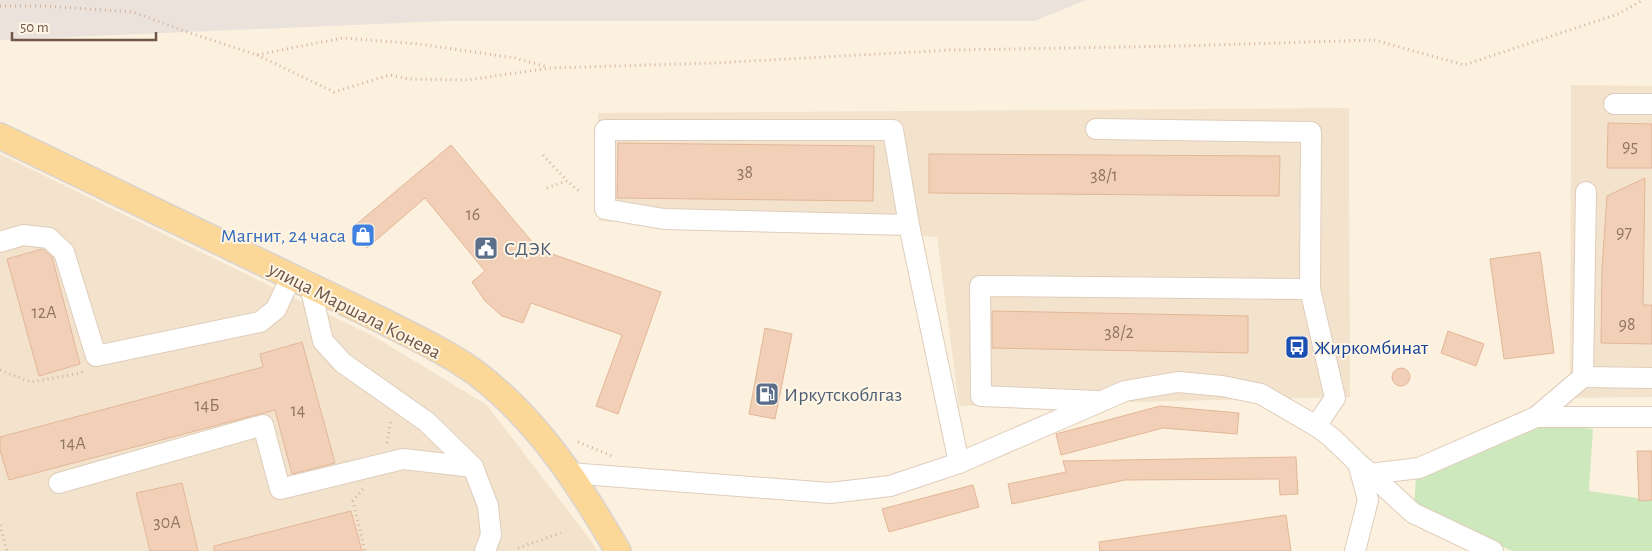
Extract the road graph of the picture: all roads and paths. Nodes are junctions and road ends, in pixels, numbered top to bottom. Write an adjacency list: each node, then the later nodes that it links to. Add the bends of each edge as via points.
1 (1643, 0): 4 (path, via 1618,14 1464,65 1374,40 951,50)
2 (0, 6): 3 (path, via 133,12)
3 (257, 55): 4 (path, via 342,38 419,44 515,58); 4 (path, via 334,92 390,75 468,80)
4 (550, 68)
5 (1614, 104): 6 (lane)
6 (1652, 104)
7 (1096, 129): 17 (lane, via 1311,132)
8 (0, 136): 16 (main road, улица Маршала Конева)
9 (543, 155): 10 (path)
10 (567, 181): 11 (path); 12 (path)
11 (547, 188)
12 (580, 192)
13 (1586, 192): 20 (lane)
14 (909, 225): 14 (lane, via 893,130 605,130 605,209 664,219); 28 (lane)
15 (0, 242): 18 (lane, via 23,235 49,238 64,252)
16 (300, 281): 18 (lane, via 260,322); 29 (lane, via 323,341 343,363 428,422); 31 (main road, улица Маршала Конева, via 426,344 474,372 526,418)
17 (1310, 289): 22 (lane, via 980,286 981,396); 25 (lane, via 1335,398)
18 (96, 356): 19 (path, via 82,373 31,382)
19 (0, 370)
20 (1582, 377): 21 (lane); 24 (lane)
21 (1652, 378)
22 (1102, 401): 25 (lane, via 1125,391 1178,382 1222,386 1261,394); 28 (lane)
23 (1652, 416): 24 (lane)
24 (1536, 417): 30 (lane, via 1419,468)
25 (1316, 426): 30 (lane)
26 (578, 442): 27 (path)
27 (618, 458)
28 (959, 463): 31 (lane, via 890,486 830,493)
29 (473, 467): 32 (lane, via 403,459 280,489 264,425); 37 (lane, via 488,506 490,535)
30 (1364, 468): 39 (lane, via 1368,500); 40 (lane, via 1413,513)
31 (569, 473): 38 (main road, улица Маршала Конева)
32 (59, 483)
33 (0, 526): 36 (path)
34 (561, 533): 35 (path)
35 (518, 548)
36 (7, 551)
37 (485, 551)
38 (618, 551)
39 (1355, 551)
40 (1493, 551)

